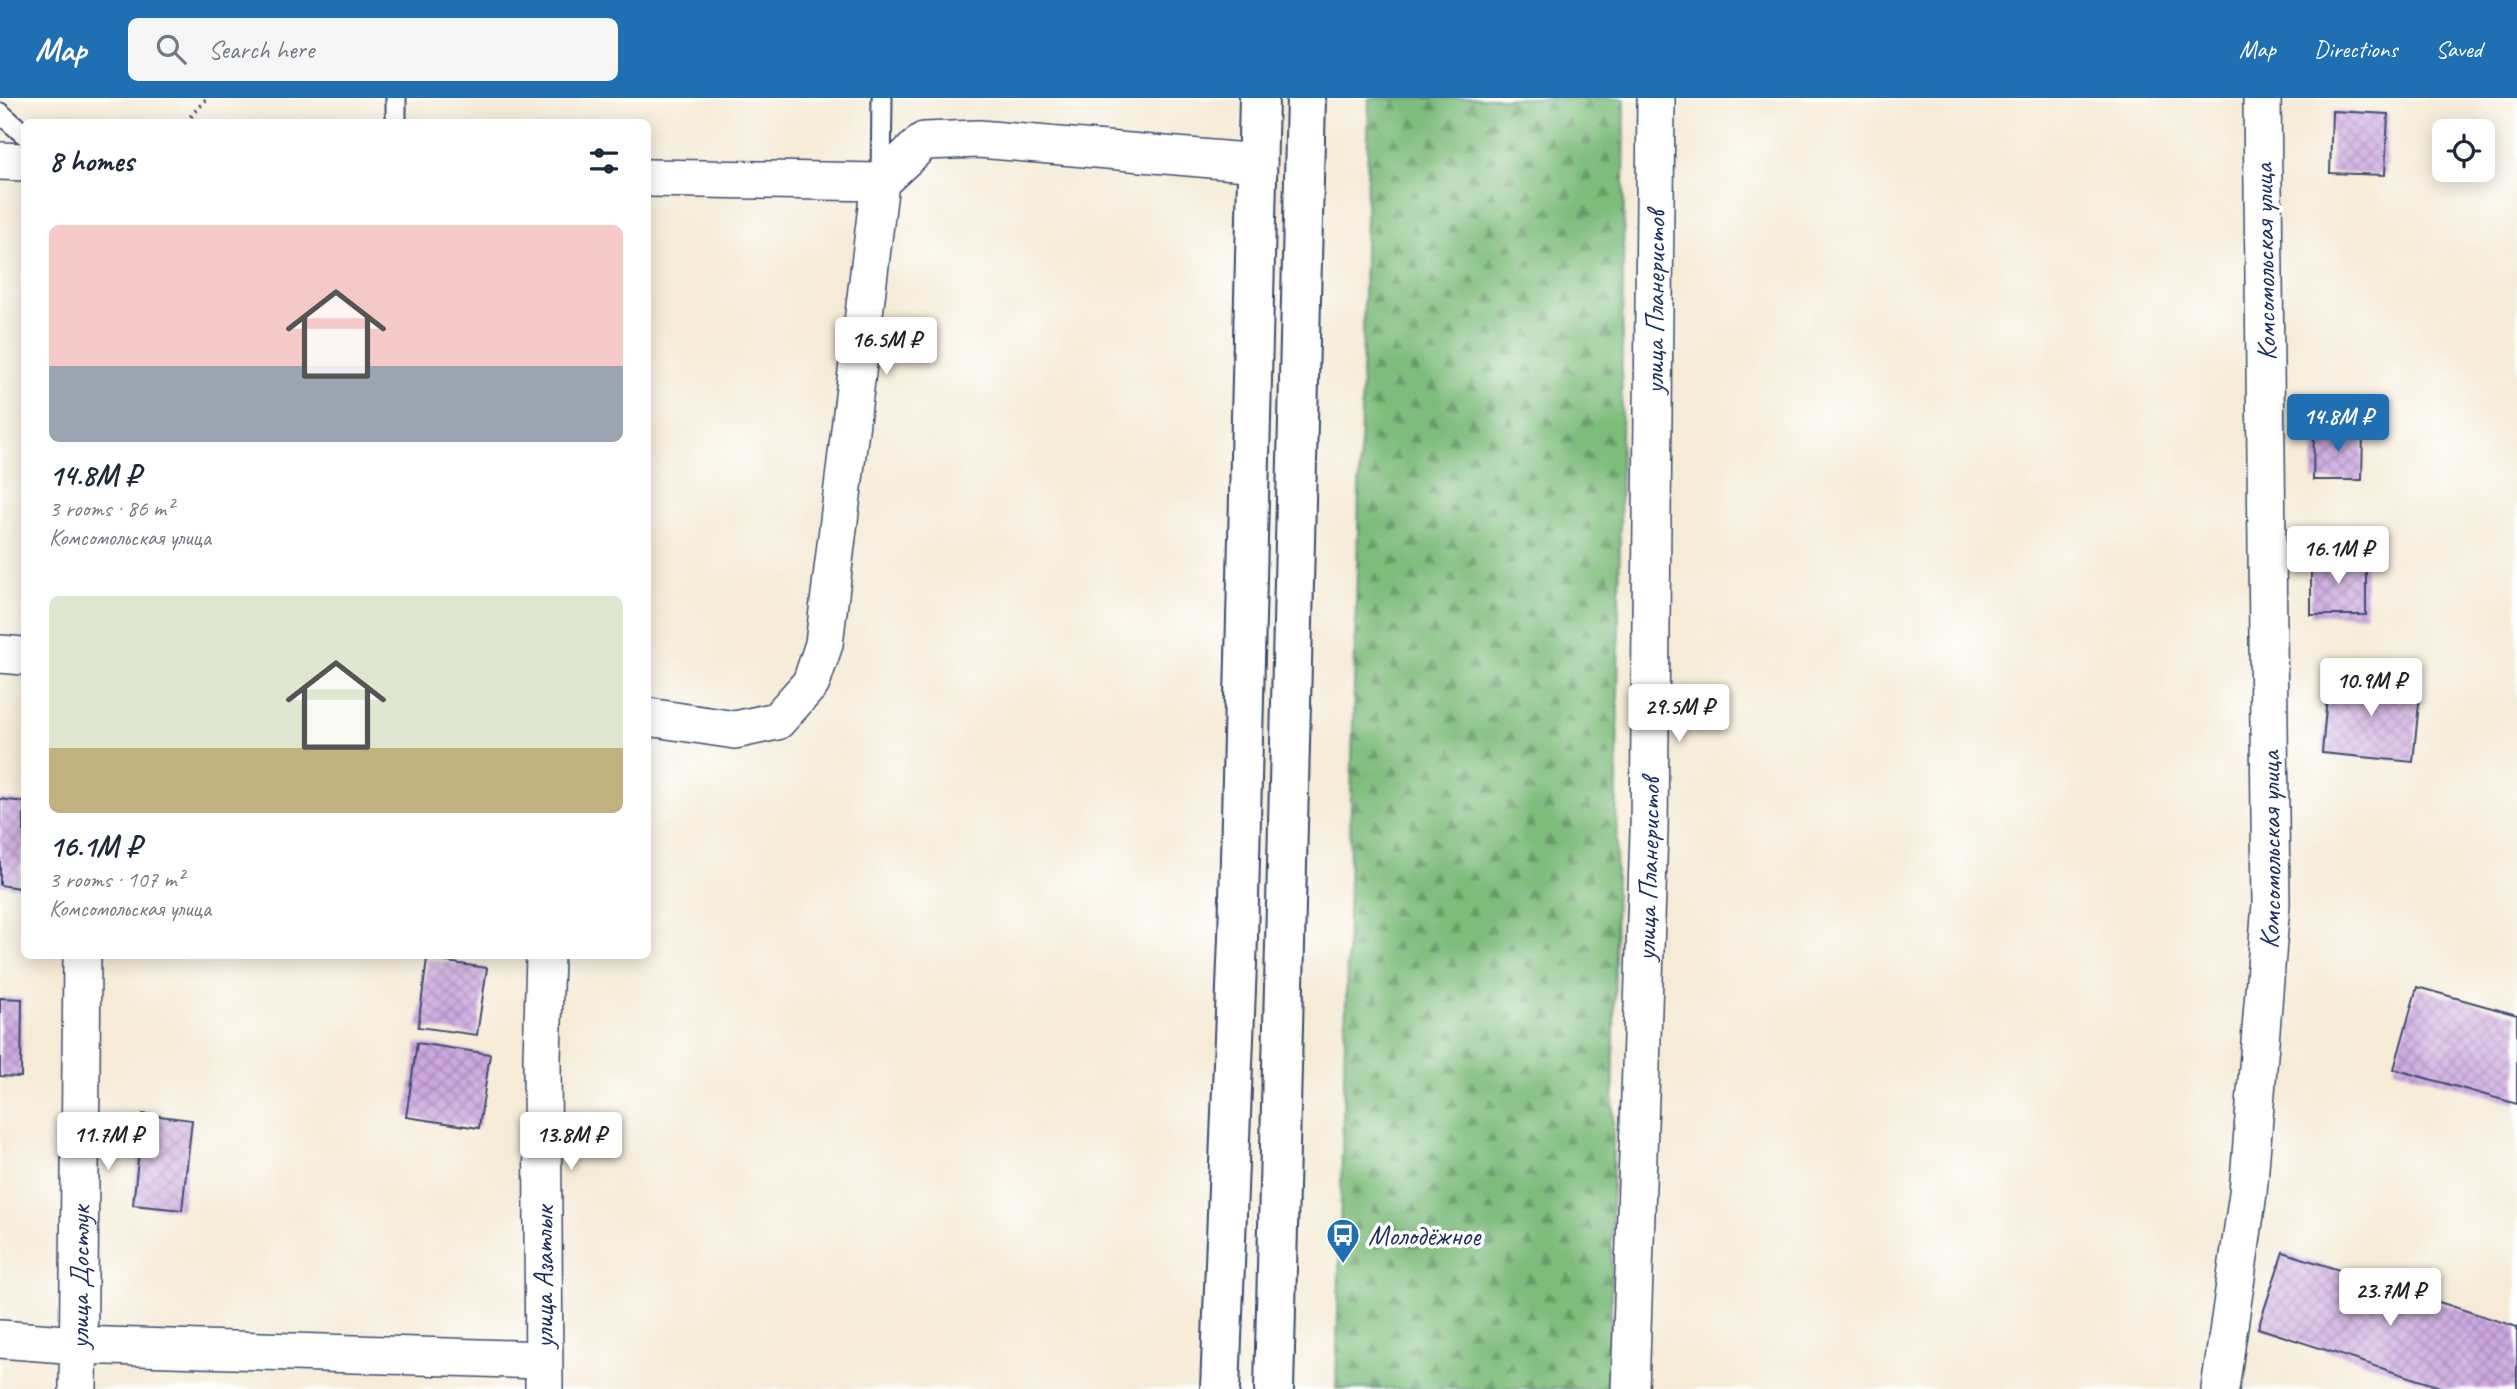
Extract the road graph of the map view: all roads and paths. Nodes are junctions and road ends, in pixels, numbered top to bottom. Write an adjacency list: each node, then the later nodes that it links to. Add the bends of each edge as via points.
1 (208, 98): 9 (path)
2 (396, 98): 10 (lane)
3 (883, 98): 16 (lane)
4 (1259, 98): 14 (main road)
5 (1306, 98): 27 (main road)
6 (1656, 98): 28 (street, улица Планеристов, via 1649,832)
7 (2262, 98): 29 (street, Комсомольская улица, via 2271,904 2248,1193)
8 (0, 113): 11 (lane)
9 (189, 119)
10 (396, 119)
11 (21, 131)
12 (0, 161): 13 (street)
13 (21, 162)
14 (1258, 163): 16 (street, via 979,139 924,141); 26 (main road, via 1238,938)
15 (651, 178): 16 (street)
16 (880, 183): 19 (street, via 824,644 811,683 777,721 746,728)
17 (0, 654): 18 (street)
18 (21, 656)
19 (651, 717)
20 (82, 959): 23 (street, улица Достлук)
21 (545, 959): 24 (street, улица Азатлык)
22 (0, 1339): 23 (street)
23 (77, 1345): 24 (street); 25 (street, улица Достлук)
24 (544, 1374)
25 (78, 1389)
26 (1220, 1389)
27 (1274, 1389)
28 (1630, 1389)
29 (2220, 1389)

